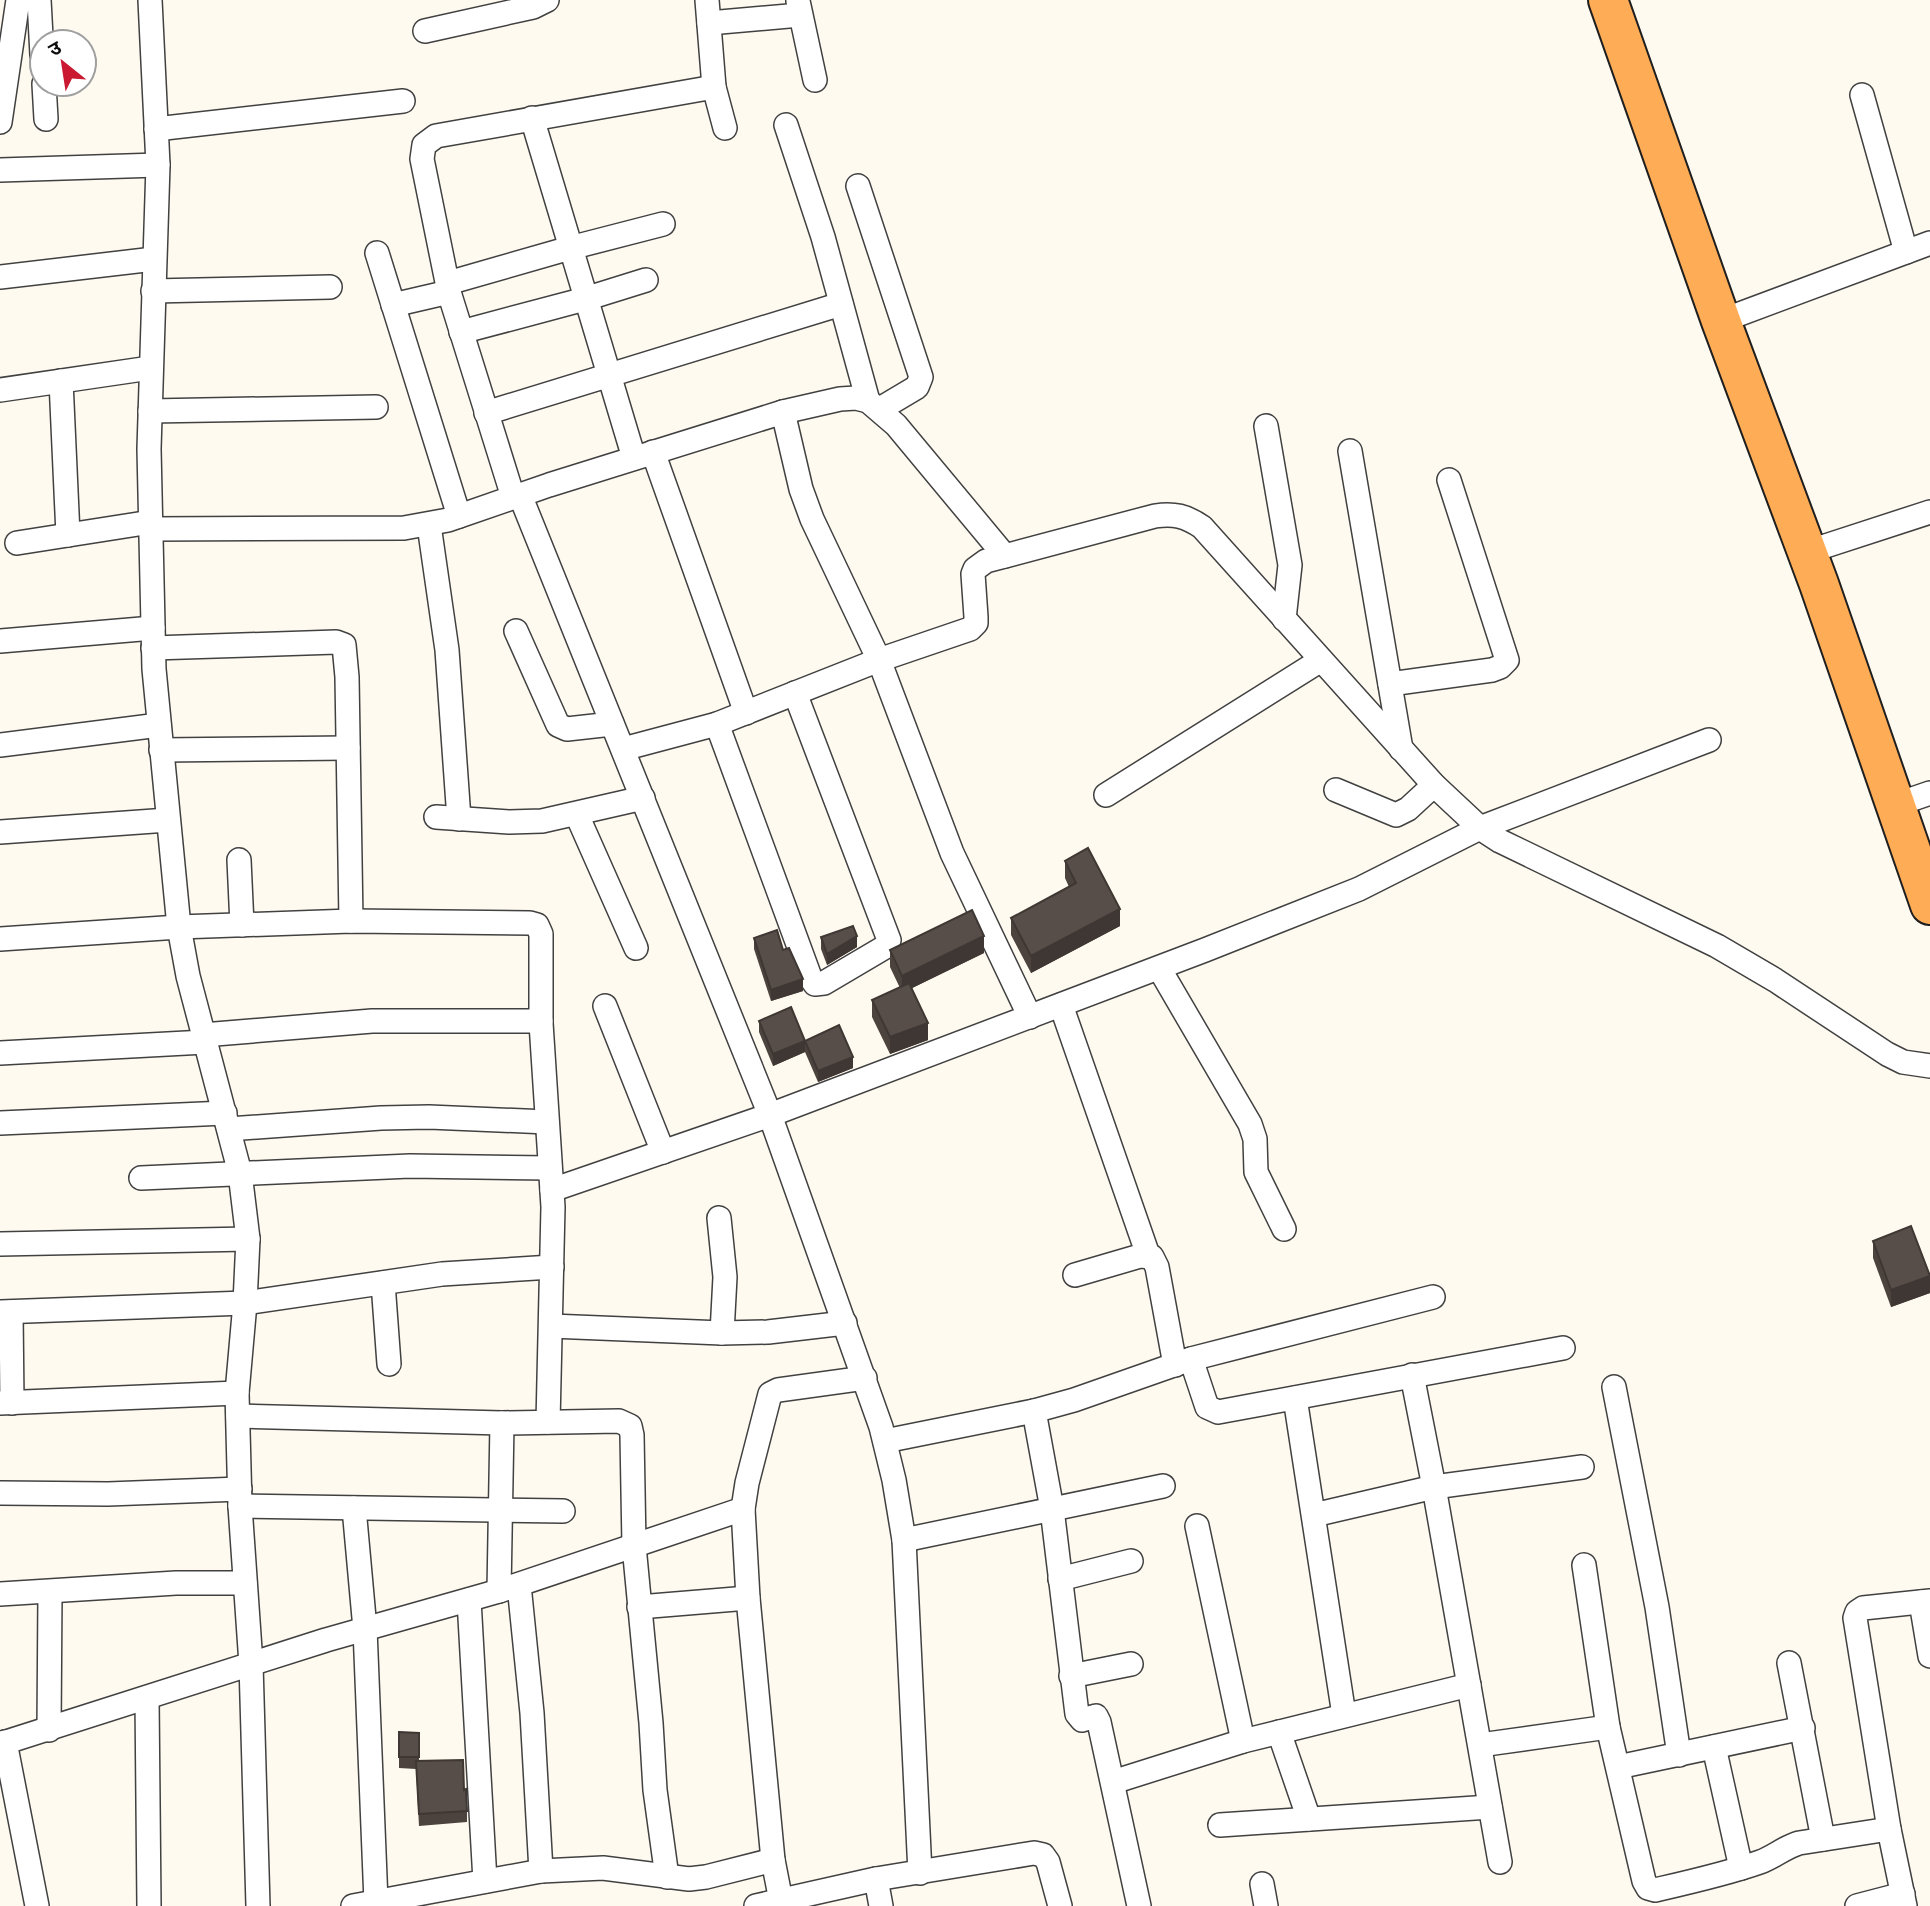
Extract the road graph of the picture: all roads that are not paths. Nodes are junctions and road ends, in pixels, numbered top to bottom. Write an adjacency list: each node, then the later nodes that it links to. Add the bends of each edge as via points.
1 (18, 0): 18 (street)
2 (39, 0): 9 (street)
3 (150, 0): 21 (street)
4 (547, 0): 10 (street)
5 (707, 0): 8 (street)
6 (1608, 0): 39 (highway)
7 (799, 8): 8 (street); 11 (street)
8 (709, 23): 12 (street)
9 (41, 28)
10 (425, 31)
11 (815, 80)
12 (714, 87): 16 (street); 20 (street)
13 (1862, 95): 28 (street)
14 (45, 98): 17 (street)
15 (403, 101): 21 (street)
16 (532, 118): 27 (street); 34 (street, via 436,136 424,145 422,159)
17 (46, 119)
18 (0, 122)
19 (786, 125): 37 (street)
20 (725, 128)
21 (156, 129): 22 (street)
22 (158, 165): 23 (street); 30 (street)
23 (0, 170)
24 (858, 186): 45 (street, via 921,377 917,387)
25 (663, 224): 27 (street)
26 (1930, 243): 28 (street)
27 (570, 247): 34 (street); 36 (street)
28 (1906, 252): 39 (street)
29 (377, 253): 38 (street)
30 (155, 259): 31 (street); 35 (street)
31 (0, 277)
32 (646, 279): 36 (street)
33 (330, 287): 35 (street)
34 (449, 287): 38 (street); 40 (street)
35 (153, 291): 41 (street)
36 (585, 299): 40 (street); 42 (street)
37 (841, 304): 42 (street); 45 (street)
38 (393, 305): 56 (street)
39 (1721, 321): 61 (highway)
40 (461, 332): 49 (street)
41 (150, 368): 43 (street); 47 (street)
42 (607, 374): 49 (street); 52 (street)
43 (61, 382): 44 (street); 59 (street)
44 (0, 390)
45 (874, 405): 48 (street, via 840,398); 62 (street, via 896,425)
46 (376, 407): 47 (street)
47 (150, 411): 58 (street)
48 (783, 412): 52 (street); 67 (street, via 805,501)
49 (486, 413): 54 (street)
50 (1266, 426): 63 (street, via 1290,565)
51 (1350, 451): 69 (street)
52 (643, 455): 54 (street); 71 (street)
53 (1449, 480): 69 (street, via 1507,660 1492,670)
54 (517, 496): 56 (street); 72 (street)
55 (1930, 512): 61 (street)
56 (459, 516): 57 (street)
57 (429, 525): 58 (street); 88 (street, via 447,650)
58 (151, 526): 59 (street); 65 (street)
59 (68, 535): 60 (street)
60 (17, 543)
61 (1807, 552): 85 (highway)
62 (1005, 556): 63 (street, via 1154,516 1178,515 1202,527); 67 (street, via 975,569 974,627)
63 (1284, 619): 68 (street)
64 (516, 631): 72 (street, via 558,725 573,729)
65 (153, 638): 66 (street); 74 (street); 77 (street, via 341,642 346,653)
66 (0, 641)
67 (879, 660): 70 (street); 102 (street, via 952,853)
68 (1321, 660): 79 (street); 83 (street)
69 (1390, 684): 79 (street)
70 (795, 693): 71 (street); 73 (street, via 889,940 824,983 816,984 810,977)
71 (746, 713): 73 (street)
72 (612, 724): 78 (street)
73 (717, 724): 78 (street)
74 (159, 725): 76 (street); 80 (street)
75 (1709, 740): 90 (street)
76 (0, 745)
77 (348, 748): 80 (street); 94 (street)
78 (622, 749): 84 (street)
79 (1401, 749): 81 (street)
80 (161, 750): 89 (street)
81 (1434, 785): 82 (street, via 1396,814); 90 (street)
82 (1336, 790)
83 (1106, 795)
84 (642, 798): 86 (street); 107 (street)
85 (1913, 799): 93 (highway)
86 (577, 814): 88 (street, via 542,821); 98 (street)
87 (436, 817): 88 (street)
88 (459, 819)
89 (168, 820): 91 (street); 96 (street)
90 (1480, 828): 99 (street, via 1359,889); 106 (street, via 1717,946 1887,1054)
91 (0, 832)
92 (239, 860): 95 (street)
93 (1930, 905)
94 (351, 921): 95 (street); 103 (street, via 537,925 541,934)
95 (242, 925): 96 (street)
96 (179, 927): 97 (street); 104 (street)
97 (0, 939)
98 (636, 948)
99 (1159, 968): 100 (street); 116 (street, via 1250,1124 1256,1172)
100 (1061, 1005): 102 (street); 119 (street)
101 (605, 1006): 111 (street)
102 (1030, 1017): 107 (street)
103 (541, 1021): 104 (street, via 372,1021); 109 (street)
104 (204, 1039): 105 (street); 108 (street)
105 (0, 1053)
106 (1930, 1066)
107 (771, 1115): 111 (street); 126 (street)
108 (227, 1121): 109 (street, via 429,1117); 110 (street); 112 (street)
109 (547, 1122): 114 (street)
110 (0, 1123)
111 (663, 1152): 114 (street)
112 (240, 1173): 113 (street); 114 (street, via 410,1166); 117 (street)
113 (141, 1178)
114 (551, 1179): 120 (street)
115 (719, 1218): 128 (street, via 725,1277)
116 (1284, 1229)
117 (247, 1239): 118 (street); 124 (street)
118 (0, 1244)
119 (1147, 1255): 121 (street); 130 (street, via 1157,1267)
120 (552, 1267): 122 (street); 127 (street)
121 (1075, 1275)
122 (383, 1283): 124 (street); 131 (street)
123 (1433, 1297): 130 (street)
124 (245, 1303): 125 (street); 135 (street)
125 (6, 1312): 137 (street)
126 (845, 1323): 128 (street); 133 (street)
127 (551, 1325): 128 (street); 140 (street)
128 (722, 1333)
129 (1563, 1348): 132 (street)
130 (1183, 1362): 136 (street, via 1213,1411); 138 (street)
131 (389, 1364)
132 (1412, 1375): 136 (street); 145 (street)
133 (865, 1378): 142 (street); 149 (street, via 770,1394)
134 (1614, 1387): 185 (street, via 1657,1606)
135 (237, 1393): 137 (street); 139 (street)
136 (1295, 1398): 153 (street)
137 (6, 1403)
138 (1034, 1411): 142 (street); 150 (street)
139 (238, 1416): 141 (street); 147 (street)
140 (548, 1422): 141 (street); 156 (street, via 620,1421 630,1426)
141 (502, 1423): 151 (street)
142 (885, 1441): 155 (street)
143 (1582, 1467): 145 (street)
144 (1163, 1486): 150 (street)
145 (1434, 1487): 153 (street); 174 (street)
146 (0, 1493): 147 (street)
147 (240, 1497): 148 (street); 160 (street)
148 (354, 1508): 151 (street); 168 (street)
149 (743, 1509): 156 (street); 164 (street)
150 (1052, 1509): 155 (street); 159 (street)
151 (501, 1510): 152 (street); 161 (street)
152 (563, 1511)
153 (1314, 1515): 176 (street)
154 (1197, 1526): 181 (street)
155 (904, 1540): 197 (street)
156 (634, 1546): 161 (street); 167 (street)
157 (1130, 1561): 159 (street)
158 (1584, 1565): 177 (street)
159 (1060, 1579): 173 (street)
160 (245, 1584): 162 (street, via 163,1583); 171 (street)
161 (509, 1588): 165 (street); 196 (street, via 532,1713)
162 (50, 1592): 163 (street); 179 (street)
163 (0, 1594)
164 (748, 1598): 167 (street); 193 (street)
165 (469, 1600): 168 (street); 200 (street)
166 (1926, 1602): 169 (street); 191 (street, via 1861,1609 1855,1618)
167 (639, 1606): 198 (street)
168 (365, 1629): 171 (street); 204 (street)
169 (1930, 1656)
170 (1789, 1663): 178 (street)
171 (251, 1664): 175 (street); 207 (street)
172 (1131, 1664): 173 (street)
173 (1071, 1676): 187 (street, via 1077,1717 1097,1718)
174 (1469, 1685): 176 (street); 183 (street)
175 (147, 1698): 179 (street); 206 (street)
176 (1344, 1715): 180 (street)
177 (1608, 1727): 183 (street); 186 (street)
178 (1803, 1728): 184 (street); 192 (street)
179 (49, 1730): 182 (street)
180 (1279, 1731): 181 (street); 189 (street)
181 (1243, 1741): 187 (street)
182 (3, 1743): 205 (street)
183 (1480, 1745): 188 (street)
184 (1714, 1747): 185 (street); 195 (street)
185 (1679, 1755): 186 (street)
186 (1618, 1767): 195 (street, via 1648,1888)
187 (1113, 1782): 212 (street)
188 (1490, 1807): 189 (street); 194 (street)
189 (1309, 1819): 190 (street)
190 (1220, 1825)
191 (1889, 1829): 192 (street); 202 (street)
192 (1823, 1839): 195 (street, via 1792,1845)
193 (773, 1860): 198 (street, via 705,1877); 203 (street)
194 (1500, 1862)
195 (1741, 1868)
196 (541, 1871): 198 (street, via 603,1868); 200 (street)
197 (920, 1873): 199 (street); 211 (street, via 1039,1853 1048,1862)
198 (667, 1877)
199 (877, 1879): 203 (street); 210 (street)
200 (485, 1881): 201 (street)
201 (429, 1899): 204 (street)
202 (1904, 1900): 213 (street)
203 (781, 1901): 209 (street)
204 (376, 1902): 208 (street)
205 (37, 1906)
206 (149, 1906)
207 (258, 1906)
208 (353, 1906)
209 (756, 1906)
210 (881, 1906)
211 (1060, 1906)
212 (1139, 1906)
213 (1857, 1906)

